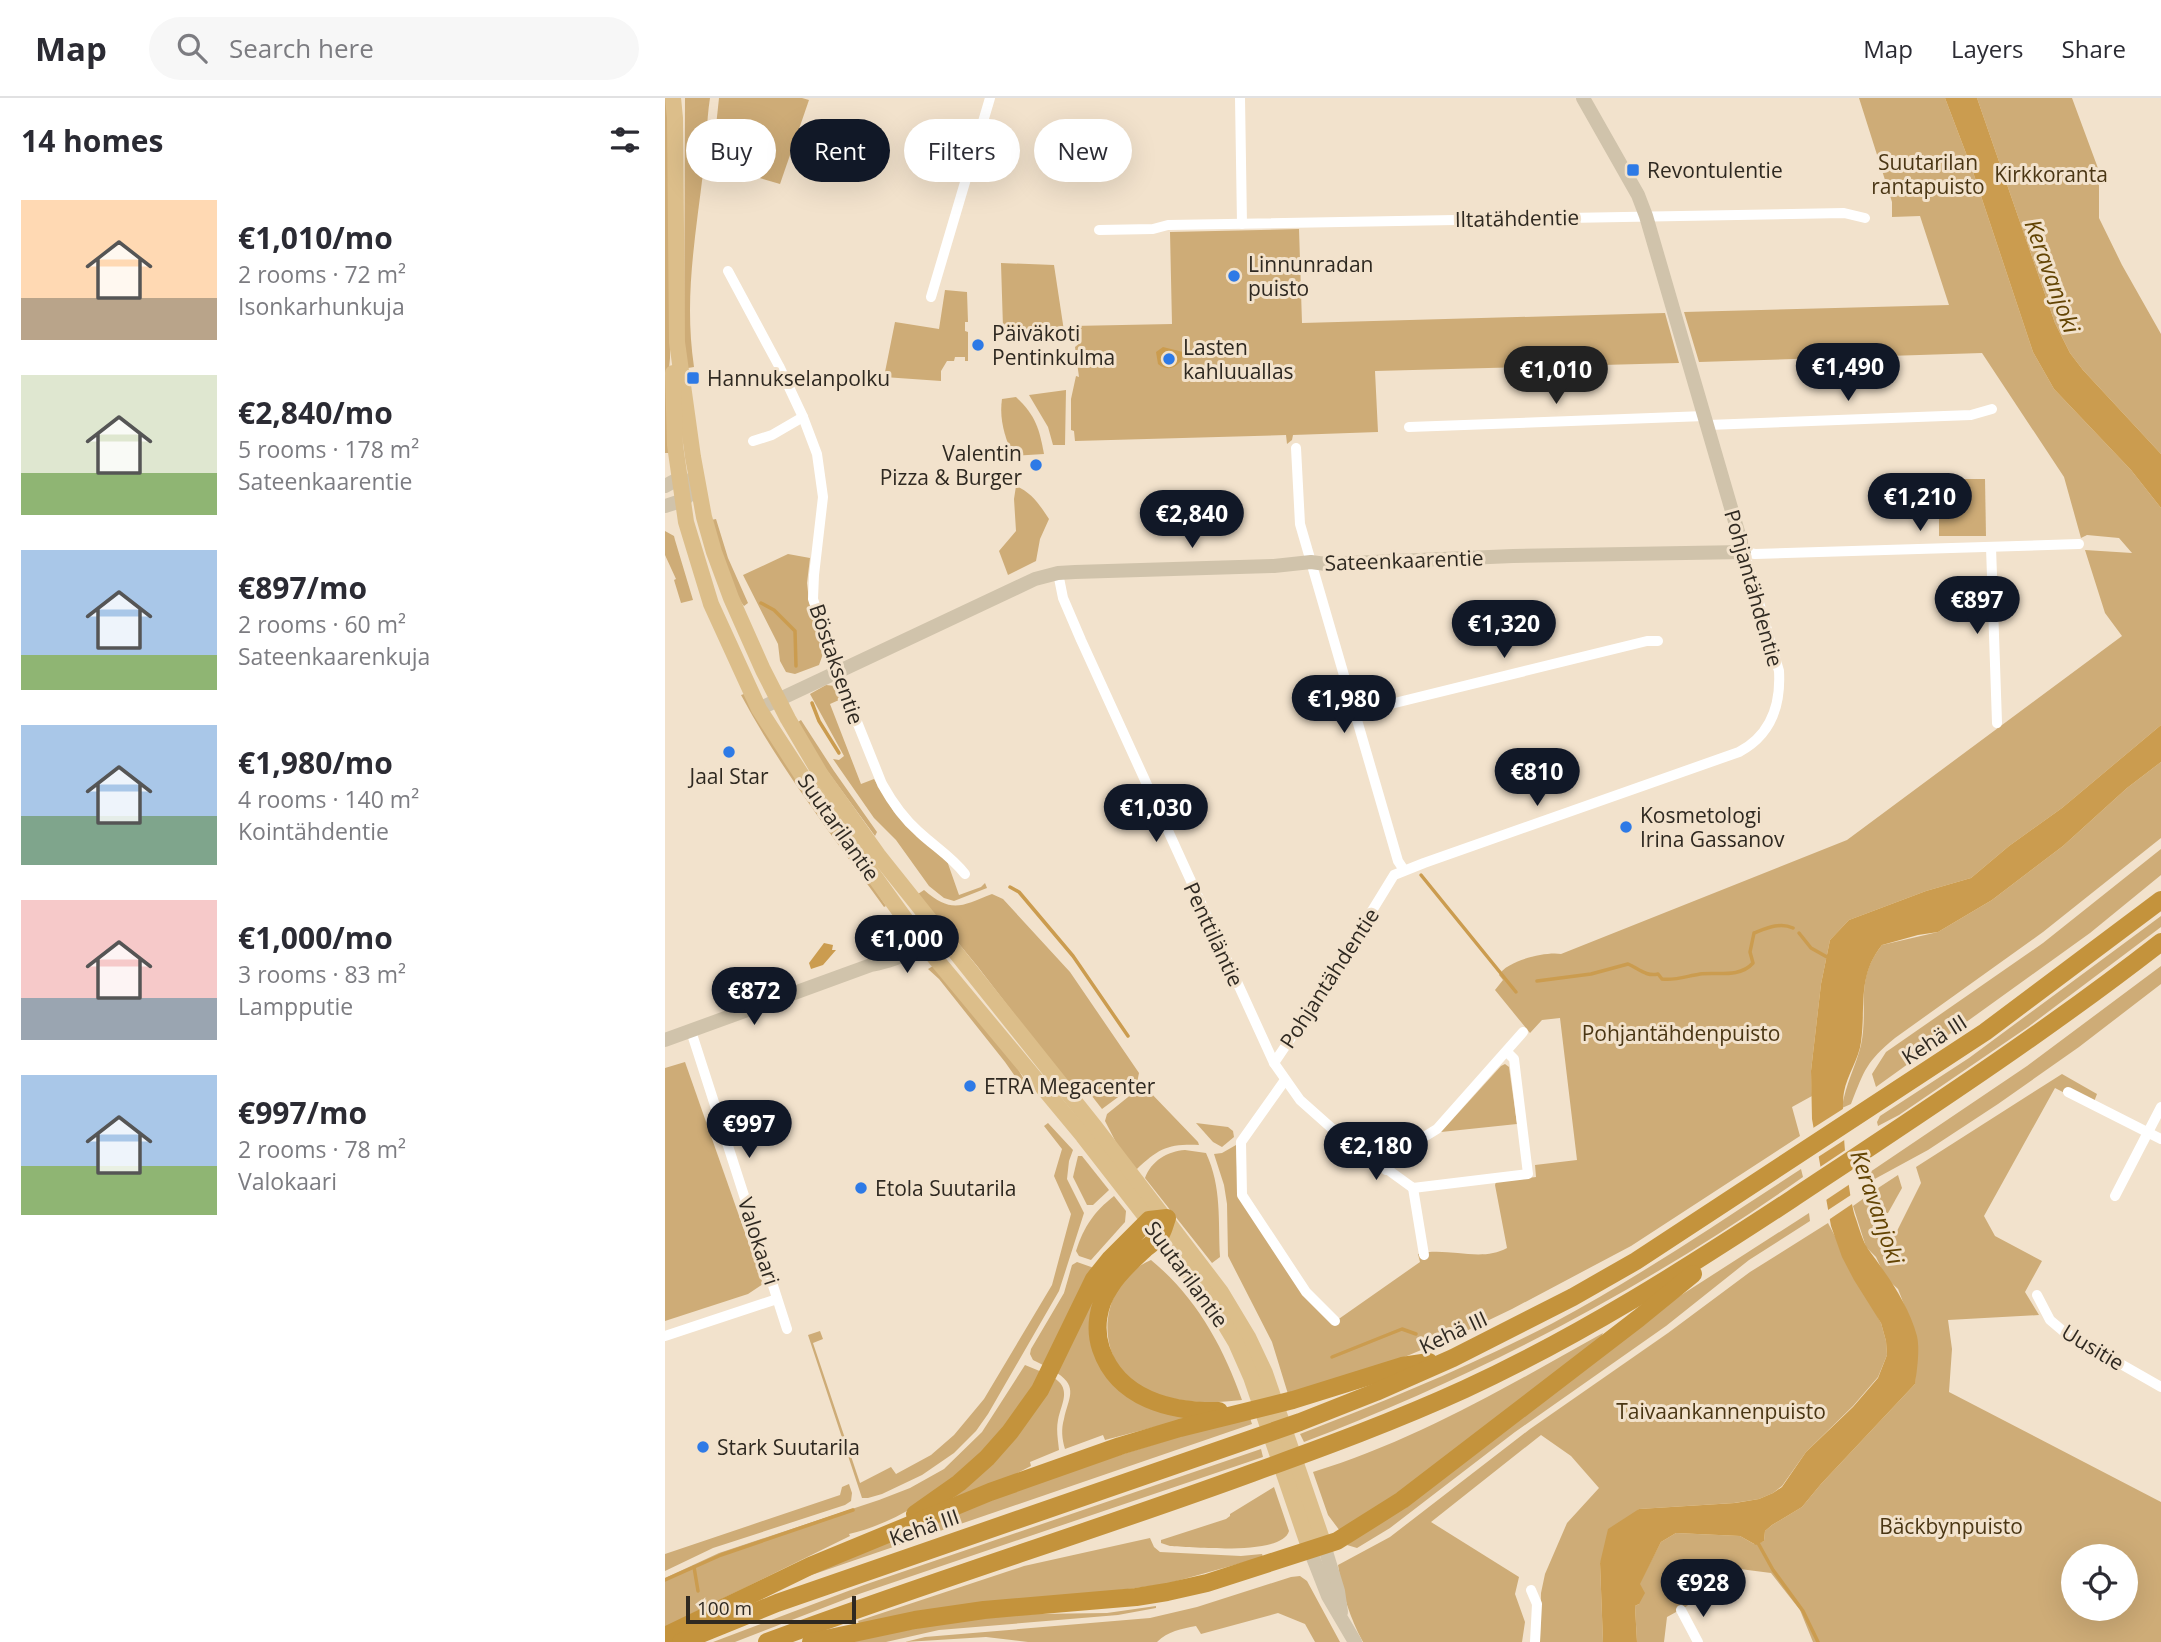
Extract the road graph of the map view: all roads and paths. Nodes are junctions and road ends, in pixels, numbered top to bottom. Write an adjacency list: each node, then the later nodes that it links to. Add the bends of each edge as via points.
1 (675, 98): 11 (main road, Suutarilantie)
2 (990, 98): 10 (street)
3 (1240, 98): 7 (street)
4 (1583, 98): 5 (street, Pohjantähdentie)
5 (1646, 216): 6 (street, Iltatähdentie, via 1844,213); 7 (street, Iltatähdentie); 14 (street, Pohjantähdentie)
6 (1865, 218)
7 (1242, 224): 8 (street, Iltatähdentie)
8 (1099, 230)
9 (728, 271): 13 (street, Böstaksentie)
10 (932, 297)
11 (677, 342): 18 (main road, Suutarilantie); 19 (main road, Suutarilantie)
12 (1992, 409): 14 (street, via 1971,415)
13 (803, 417): 16 (street); 28 (street, Böstaksentie, via 823,483 813,599)
14 (1707, 420): 15 (street); 23 (street, Pohjantähdentie)
15 (1409, 427)
16 (753, 441)
17 (1296, 448): 25 (street, via 1300,524)
18 (672, 482): 19 (street); 20 (main road, Suutarilantie)
19 (698, 486): 20 (street); 29 (main road, Suutarilantie, via 706,528 731,598)
20 (684, 500): 21 (street); 30 (main road, Suutarilantie, via 686,522 711,604)
21 (665, 506)
22 (2079, 544): 24 (street, Sateenkaarentie)
23 (1743, 547): 24 (street, Sateenkaarentie, via 1755,554); 25 (street, Sateenkaarentie); 33 (street, Pohjantähdentie, via 1779,671 1777,704 1760,738 1739,752)
24 (1990, 547): 32 (street)
25 (1311, 562): 26 (street, Sateenkaarentie); 31 (street)
26 (1058, 573): 28 (street, Sateenkaarentie, via 1035,579); 45 (street, Penttiläntie, via 1063,598 1085,649)
27 (1658, 641): 31 (street)
28 (837, 672): 29 (street, Sateenkaarentie); 34 (street, Böstaksentie, via 889,797)
29 (777, 699): 30 (street, Sateenkaarentie); 36 (main road, Suutarilantie, via 821,775)
30 (759, 709): 37 (main road, Suutarilantie)
31 (1354, 713): 33 (street)
32 (1997, 723)
33 (1404, 870): 45 (street, Pohjantähdentie, via 1394,875)
34 (965, 874)
35 (2161, 900): 62 (highway, Kehä III, via 1985,1032 1786,1164 1636,1261)
36 (931, 921): 37 (street); 38 (street); 54 (main road, Suutarilantie)
37 (911, 927): 38 (main road, Suutarilantie); 40 (street)
38 (921, 941): 40 (street, via 898,960); 54 (main road, Suutarilantie)
39 (2161, 942): 55 (highway, via 2080,1003)
40 (871, 965): 41 (street)
41 (691, 1031): 43 (street); 58 (street, Valokaari)
42 (1523, 1032): 44 (street)
43 (665, 1040)
44 (1507, 1052): 51 (street, via 1437,1129 1406,1148); 52 (street, via 1514,1059 1528,1174)
45 (1274, 1063): 46 (street, Penttiläntie)
46 (1285, 1080): 51 (street, Penttiläntie, via 1300,1100); 59 (street, via 1241,1142 1241,1187 1306,1292)
47 (2068, 1091): 49 (street)
48 (2161, 1107): 49 (street)
49 (2148, 1132): 50 (street); 53 (street)
50 (2161, 1139)
51 (1386, 1170): 52 (street, Penttiläntie)
52 (1413, 1188): 56 (street)
53 (2115, 1196)
54 (1159, 1224): 64 (highway, via 1101,1305 1097,1330 1107,1365 1133,1393 1167,1406); 65 (highway, via 1110,1259 1094,1279 1040,1390 1010,1432 959,1483); 66 (main road, Suutarilantie, via 1221,1292 1248,1337)
55 (1753, 1226): 66 (highway, via 1402,1500 1350,1534); 71 (highway, via 1548,1348 1377,1428)
56 (1424, 1255)
57 (2036, 1295): 63 (street, Uusitie, via 2050,1320 2063,1331)
58 (777, 1299): 60 (street); 61 (street, Valokaari)
59 (1335, 1321)
60 (787, 1329)
61 (665, 1336)
62 (1453, 1358): 64 (highway, via 1402,1366); 70 (highway, Kehä III, via 1300,1422 778,1602)
63 (2161, 1387)
64 (1254, 1410): 65 (highway, via 1120,1446)
65 (892, 1531): 69 (highway)
66 (1317, 1548): 72 (highway, via 1167,1592 915,1620); 73 (street, Suutarilantie, via 1324,1589)
67 (1531, 1590): 74 (street, via 1537,1604)
68 (1681, 1610): 75 (street)
69 (665, 1636)
70 (681, 1642)
71 (767, 1642)
72 (811, 1642)
73 (1355, 1642)
74 (1535, 1642)
75 (1698, 1642)

